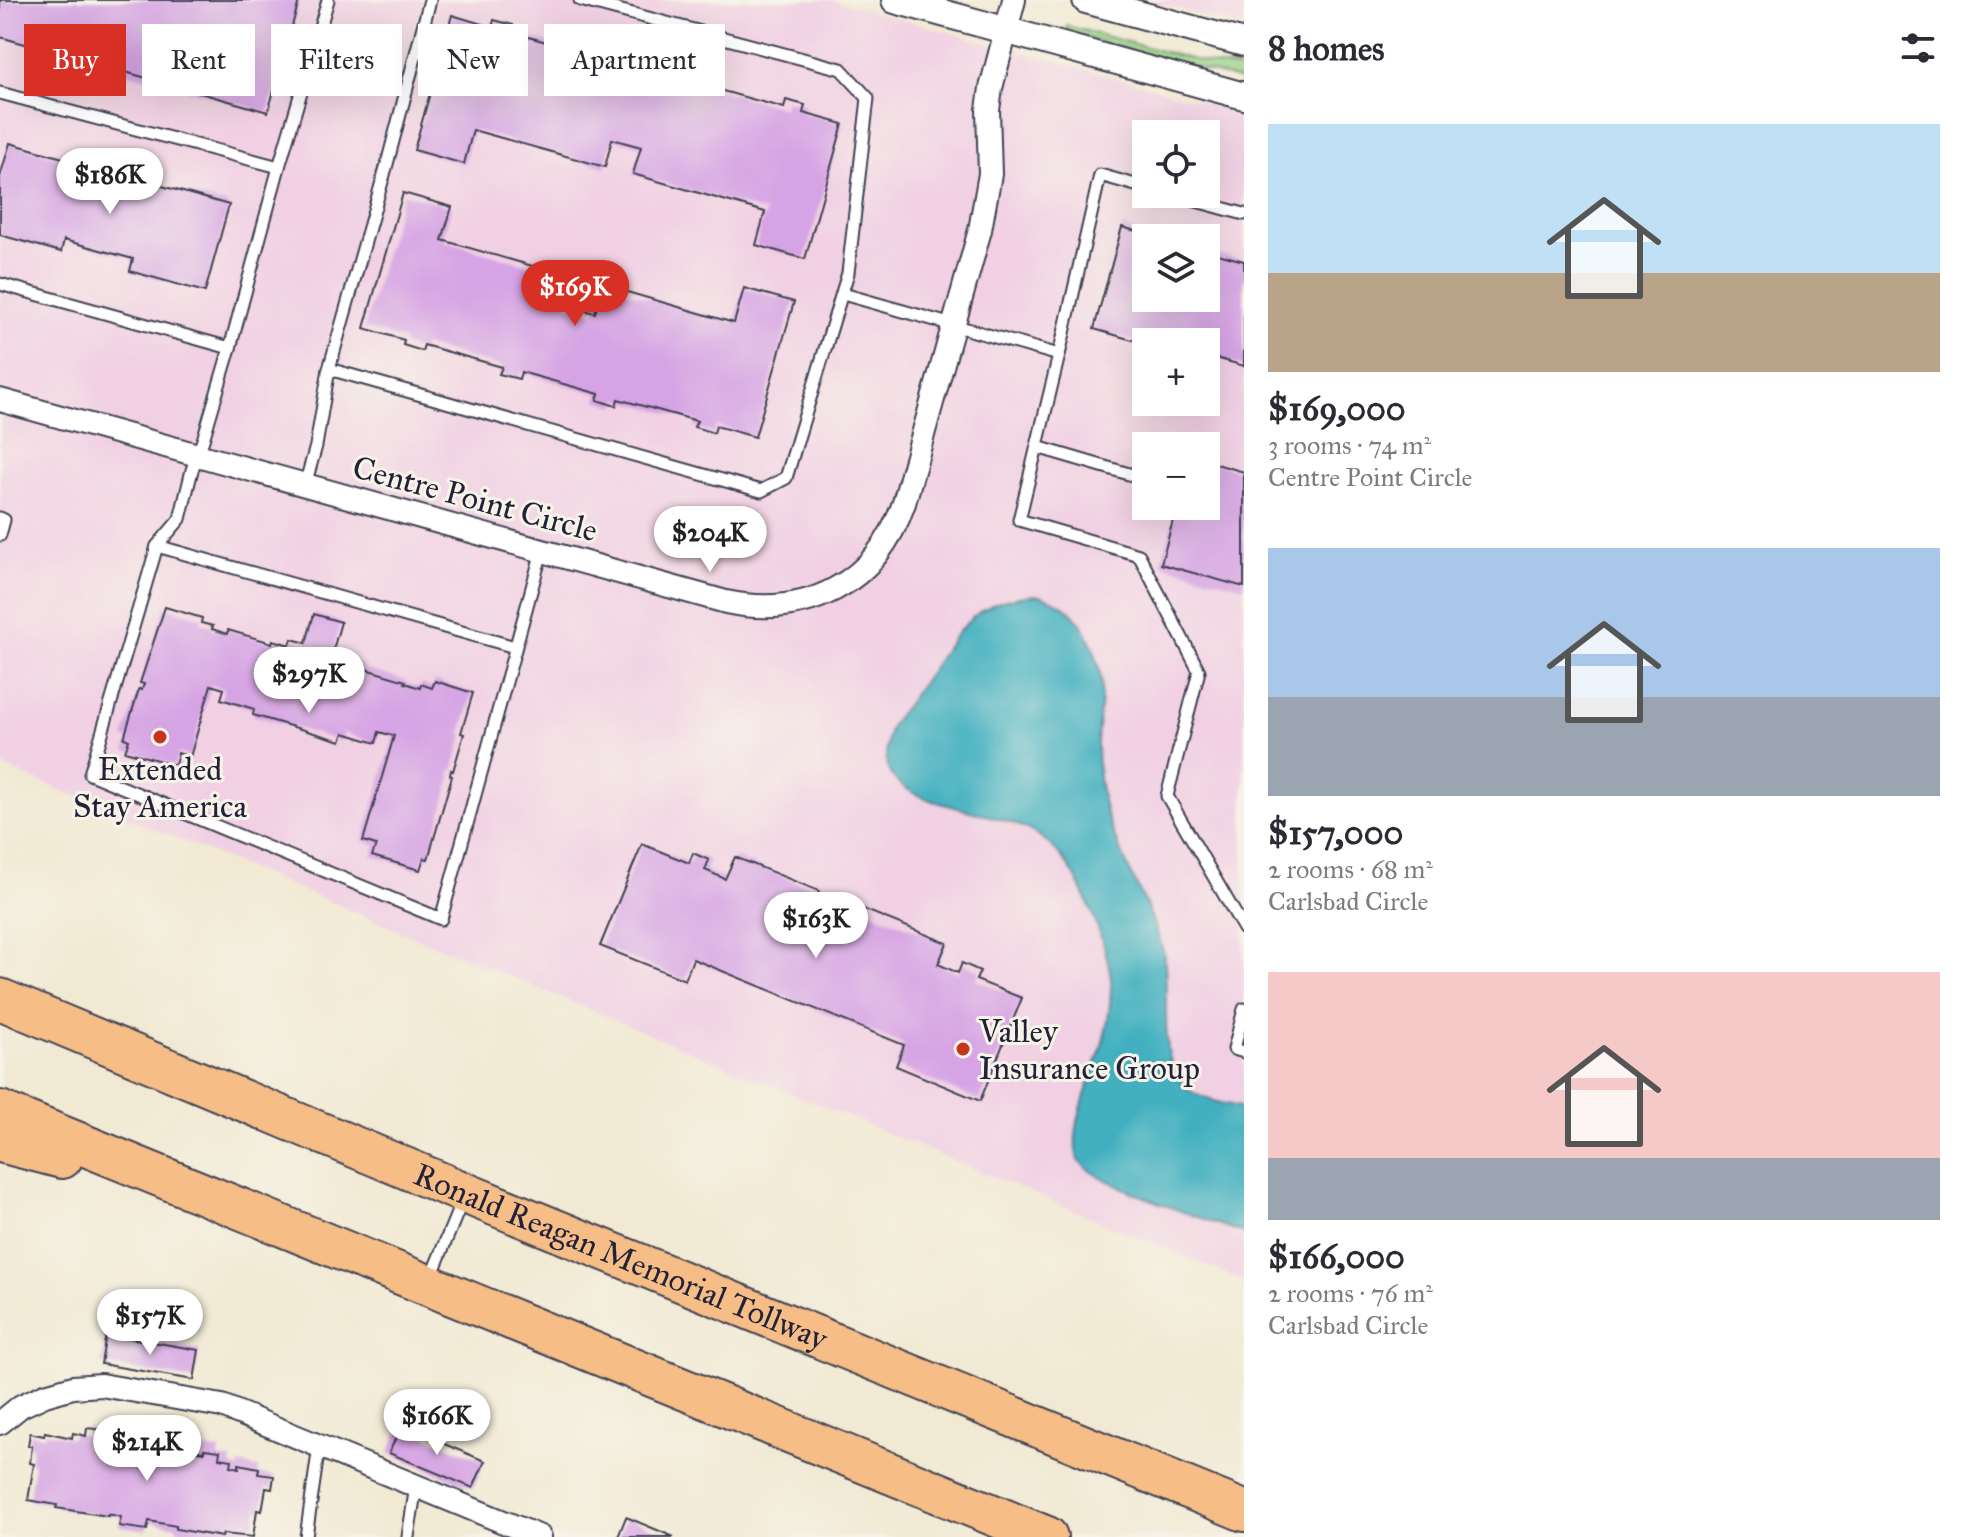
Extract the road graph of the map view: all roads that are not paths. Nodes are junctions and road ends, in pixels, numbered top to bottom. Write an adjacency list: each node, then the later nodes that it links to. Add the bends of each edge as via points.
1 (328, 0): 11 (lane)
2 (430, 0): 20 (lane)
3 (580, 0): 16 (lane, via 841,69 868,98)
4 (895, 0): 7 (street)
5 (1014, 0): 7 (street, Centre Point Circle)
6 (1086, 0): 8 (street)
7 (1006, 30): 10 (street); 17 (street, Centre Point Circle, via 988,110 988,193)
8 (1244, 43)
9 (0, 93): 11 (lane)
10 (1244, 96)
11 (279, 167): 18 (lane)
12 (1132, 184): 19 (lane, via 1100,175)
13 (1220, 208): 14 (lane)
14 (1244, 214)
15 (0, 284): 18 (lane)
16 (843, 294): 17 (lane); 20 (lane, via 786,478 761,491)
17 (954, 326): 19 (lane); 29 (street, Centre Point Circle, via 899,519 875,558 834,591 782,606 740,605)
18 (230, 348): 23 (lane)
19 (1059, 355): 22 (lane)
20 (329, 369): 25 (lane)
21 (0, 400): 23 (street, Centre Point Circle)
22 (1037, 447): 24 (lane); 31 (lane, via 1019,520 1139,555 1199,671 1167,796)
23 (198, 455): 25 (street, Centre Point Circle); 28 (lane, via 180,519)
24 (1132, 475)
25 (305, 485): 29 (street, Centre Point Circle)
26 (0, 518): 27 (lane)
27 (0, 535)
28 (157, 546): 30 (lane); 30 (lane, via 90,774 441,919)
29 (542, 551): 30 (lane)
30 (515, 647)
31 (1244, 929)
32 (0, 999): 37 (highway, Ronald Reagan Memorial Tollway)
33 (1244, 1009): 34 (lane, via 1234,1049)
34 (1244, 1052)
35 (0, 1111): 38 (highway)
36 (0, 1142): 38 (highway)
37 (465, 1193): 39 (lane); 43 (highway, Ronald Reagan Memorial Tollway)
38 (216, 1198): 39 (highway)
39 (428, 1284): 47 (highway)
40 (0, 1423): 41 (street, via 45,1395 101,1385 222,1406)
41 (319, 1446): 42 (street); 44 (lane)
42 (416, 1486): 45 (lane); 46 (street)
43 (1244, 1511)
44 (306, 1537)
45 (408, 1537)
46 (540, 1537)
47 (1047, 1537)

